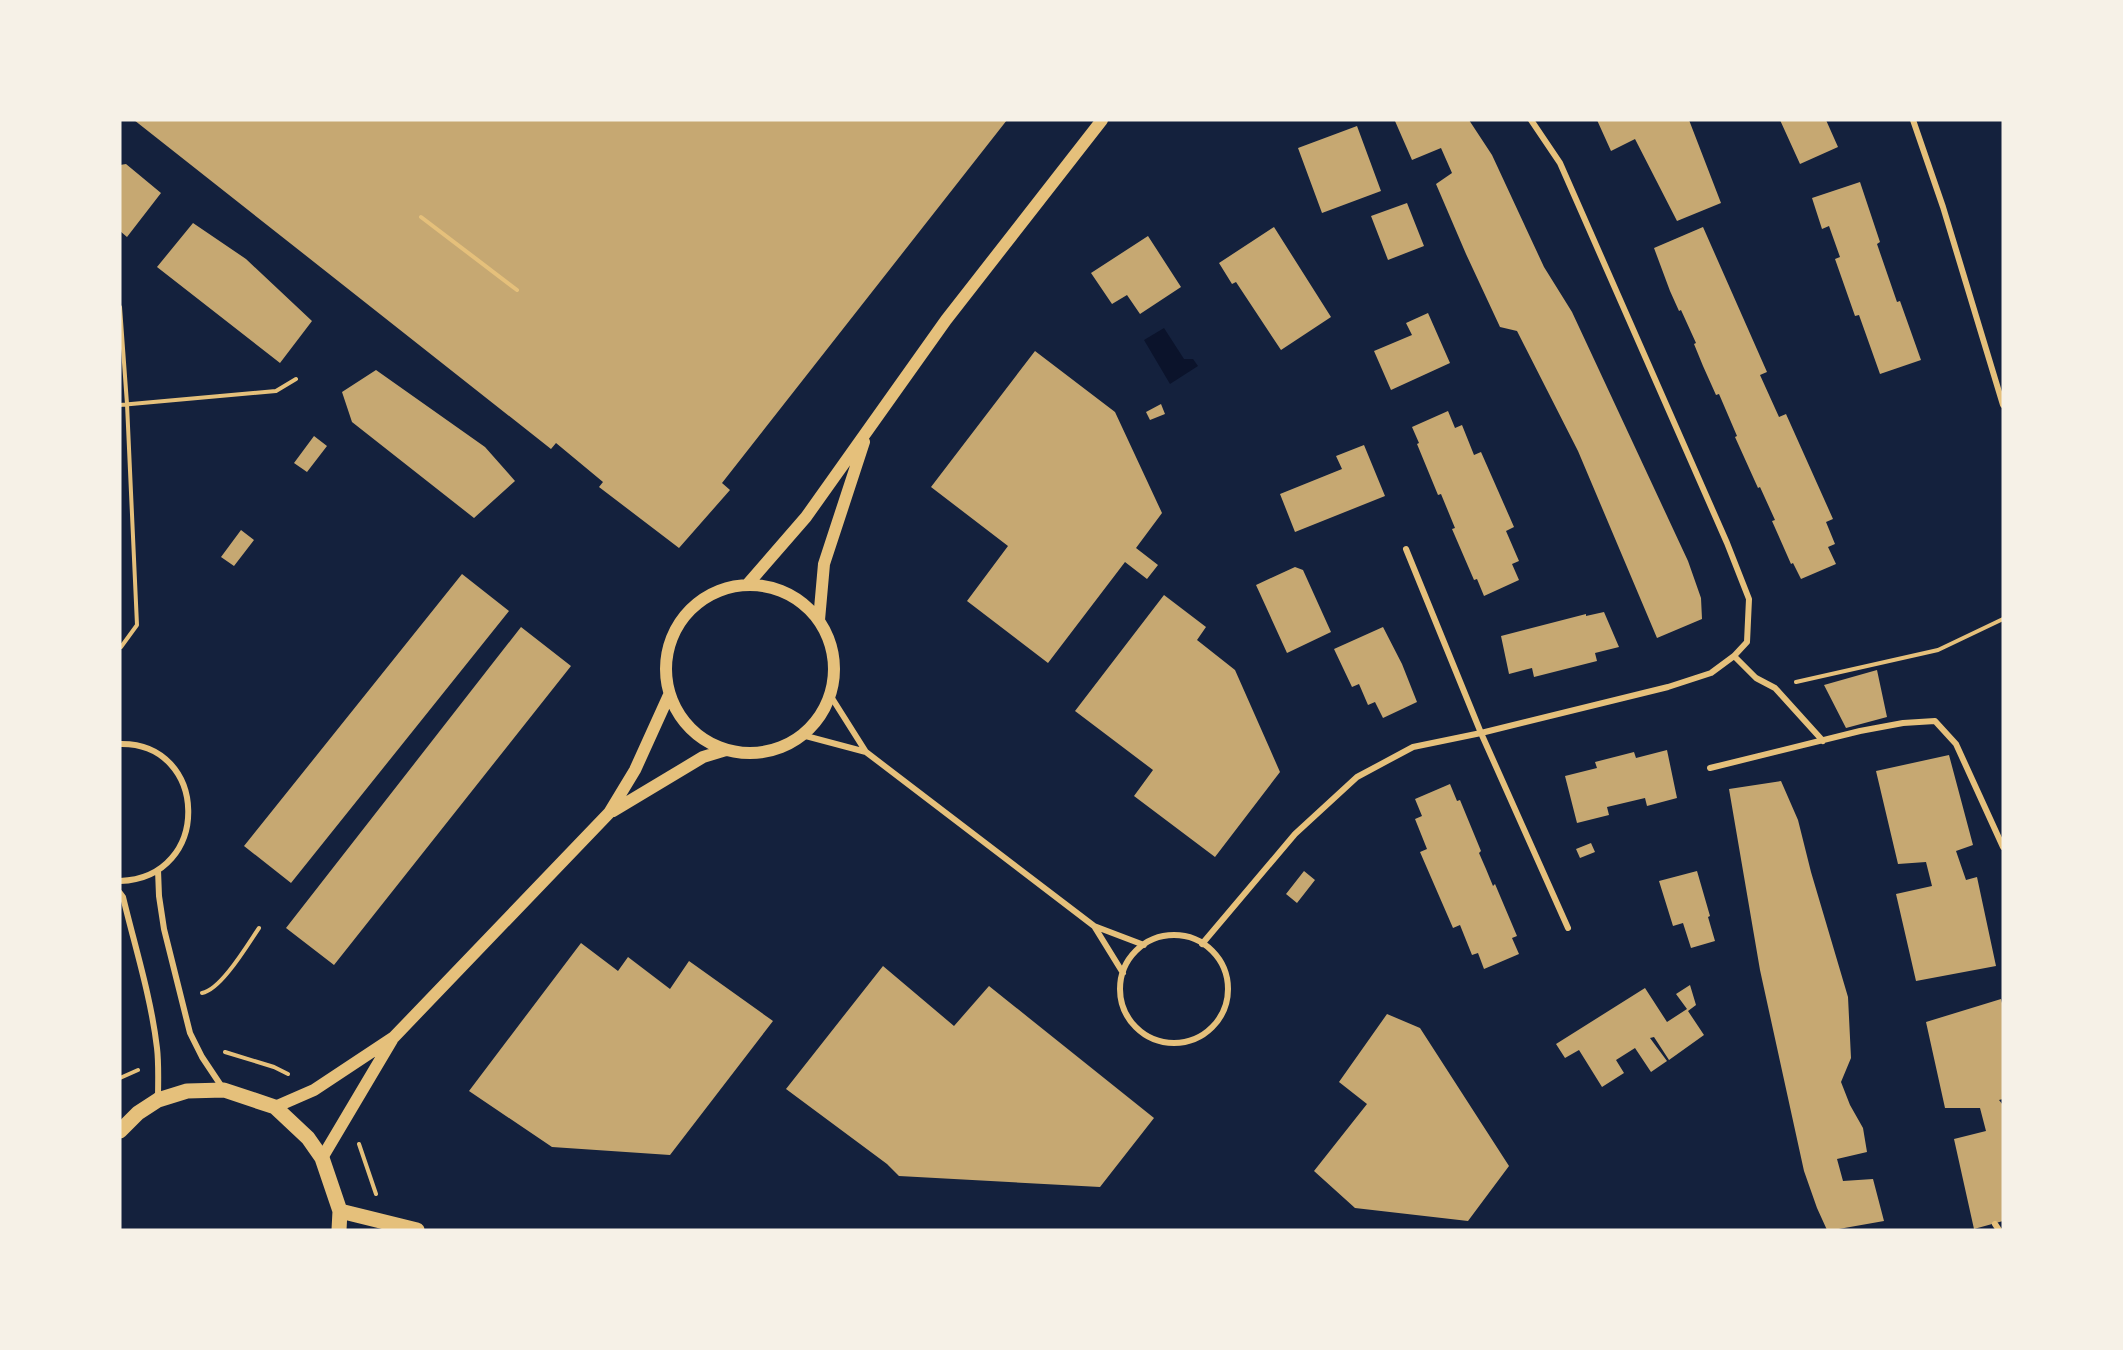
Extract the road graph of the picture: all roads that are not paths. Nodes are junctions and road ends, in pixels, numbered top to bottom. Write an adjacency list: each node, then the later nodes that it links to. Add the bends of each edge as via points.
1 (1102, 120): 5 (main road, via 946,320)
2 (1531, 120): 9 (street, via 1560,163 1749,599 1747,642)
3 (1913, 120): 4 (street)
4 (2003, 405)
5 (869, 429): 7 (main road, via 806,517); 8 (main road, via 824,564)
6 (1406, 549): 12 (street)
7 (747, 585): 8 (main road, via 789,594); 10 (main road, via 725,588 706,597 679,622 667,650 665,679)
8 (819, 620): 11 (main road, via 833,657)
9 (1734, 656): 12 (street, via 1711,673 1668,687); 14 (street, via 1756,678 1775,687)
10 (669, 695): 16 (main road, via 692,730); 19 (main road, via 635,770)
11 (830, 695): 13 (main road, via 819,716); 17 (street)
12 (1481, 733): 25 (street); 26 (street, via 1413,747 1357,777 1295,834)
13 (802, 735): 16 (main road, via 769,751); 17 (street)
14 (1823, 741): 18 (street); 20 (street, via 1902,723 1935,721 1956,744)
15 (120, 744): 21 (street, via 146,748 162,758 179,776 187,794 189,815 185,835 175,854)
16 (726, 750): 19 (main road, via 703,757)
17 (867, 752): 24 (street)
18 (1710, 768)
19 (609, 813): 29 (main road)
20 (2003, 847)
21 (158, 870): 22 (street); 30 (street, via 164,930 190,1033)
22 (120, 881)
23 (120, 893): 31 (street, via 149,1003 157,1047)
24 (1094, 926): 27 (street); 28 (street)
25 (1568, 928)
26 (1202, 944): 27 (street, via 1177,935 1156,938); 28 (street, via 1220,961 1228,993 1217,1022 1192,1040 1160,1041 1140,1031 1120,998)
27 (1144, 945): 28 (street, via 1131,957)
28 (1123, 973)
29 (394, 1036): 32 (main road, via 314,1090); 34 (main road)
30 (224, 1090): 31 (main road, via 187,1091); 32 (main road)
31 (158, 1100): 33 (main road)
32 (275, 1107): 34 (main road, via 308,1138)
33 (120, 1131)
34 (322, 1158): 35 (main road)
35 (340, 1211): 36 (main road); 37 (main road)
36 (339, 1230)
37 (417, 1230)

